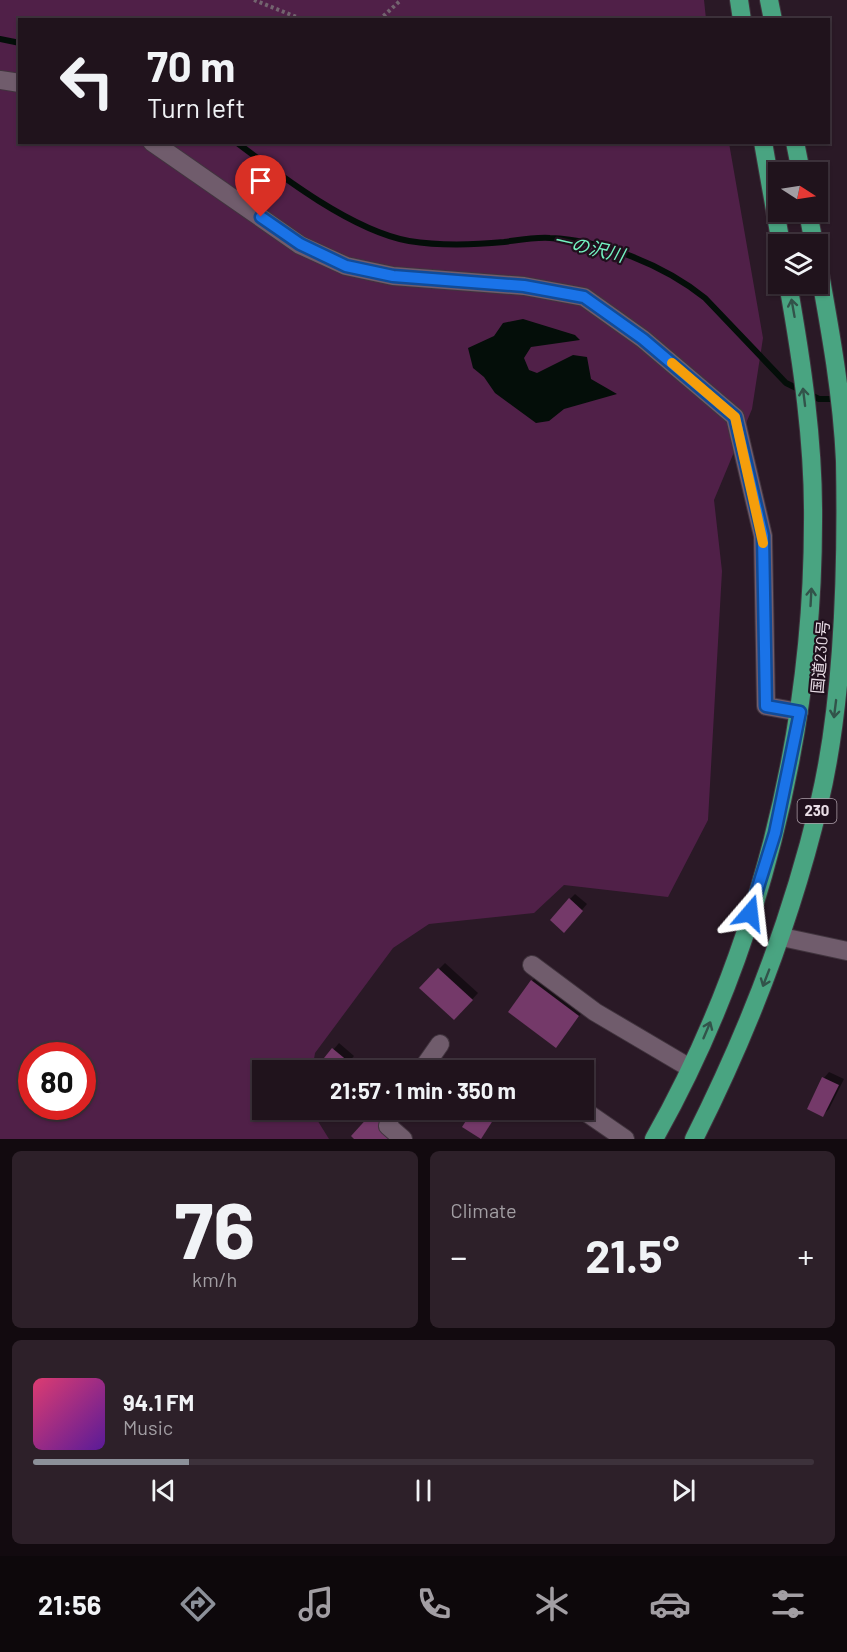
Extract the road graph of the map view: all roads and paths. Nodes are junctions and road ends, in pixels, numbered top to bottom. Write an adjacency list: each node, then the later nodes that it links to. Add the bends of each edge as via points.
1 (254, 0): 5 (path)
2 (401, 0): 6 (path)
3 (739, 0): 7 (highway)
4 (769, 0): 8 (highway)
5 (299, 18)
6 (382, 18)
7 (742, 18)
8 (773, 18)
9 (0, 80): 10 (street)
10 (18, 83)
11 (155, 144): 18 (street, via 300,244 346,266 393,276 524,286 584,297 643,339 735,417 763,536 766,706)
12 (763, 144): 15 (highway)
13 (795, 144): 14 (highway)
14 (799, 162)
15 (779, 234)
16 (790, 294): 18 (highway, 国道230号 / 230, one-way to 16, via 811,604 813,522 811,456)
17 (824, 294): 19 (highway, 国道230号 / 230, one-way to 19, via 845,462 844,619 835,712 820,803)
18 (800, 712): 24 (highway, 国道230号 / 230, one-way to 18, via 722,996 775,833)
19 (782, 937): 20 (street); 30 (highway, 国道230号 / 230, one-way to 30, via 750,1021)
20 (847, 951)
21 (532, 965): 24 (street, via 595,1012)
22 (440, 1044): 23 (street)
23 (429, 1060)
24 (690, 1068): 29 (highway, 国道230号 / 230)
25 (594, 1118): 28 (street)
26 (390, 1120): 27 (street, via 388,1126)
27 (403, 1139)
28 (625, 1139)
29 (654, 1139)
30 (694, 1139)

